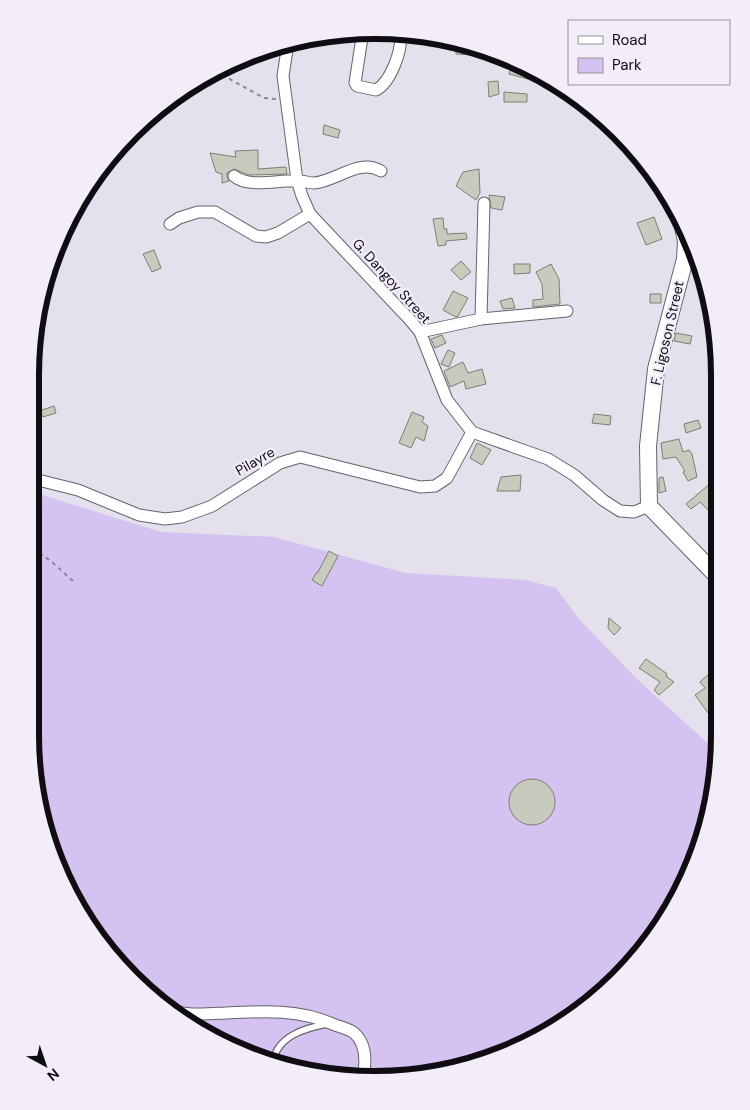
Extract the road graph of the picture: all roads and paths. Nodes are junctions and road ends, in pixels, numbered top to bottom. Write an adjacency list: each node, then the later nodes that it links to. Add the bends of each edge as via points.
1 (362, 39): 2 (street, via 355,83 376,90 382,87 396,62)
2 (402, 40)
3 (287, 50): 5 (street, G. Dangoy Street, via 283,76)
4 (222, 75): 5 (path, via 264,98)
5 (286, 101): 8 (street, G. Dangoy Street)
6 (381, 171): 8 (street, via 373,166 314,183)
7 (234, 176): 8 (street, via 238,180 256,182)
8 (297, 180): 10 (street, G. Dangoy Street)
9 (484, 203): 14 (street)
10 (310, 214): 11 (street, via 266,237 256,236 215,212 198,212); 15 (street, G. Dangoy Street)
11 (170, 224)
12 (686, 245): 18 (street, F. Ligoson Street, via 656,368 648,446)
13 (568, 311): 14 (street)
14 (481, 320): 15 (street)
15 (420, 332): 16 (street, G. Dangoy Street, via 446,400)
16 (472, 432): 17 (street, Pilayre, via 447,478 434,486 420,486 300,457 280,463 212,506 182,518 139,515 78,490); 18 (street, via 548,459 620,511 634,512)
17 (39, 480)
18 (649, 506): 20 (street)
19 (39, 552): 21 (path)
20 (711, 570)
21 (74, 582)
22 (185, 1013): 23 (street, via 278,1011 309,1015)
23 (331, 1023): 24 (lane, via 291,1036); 25 (street, via 353,1032 360,1041 364,1048)
24 (274, 1055)
25 (364, 1071)

